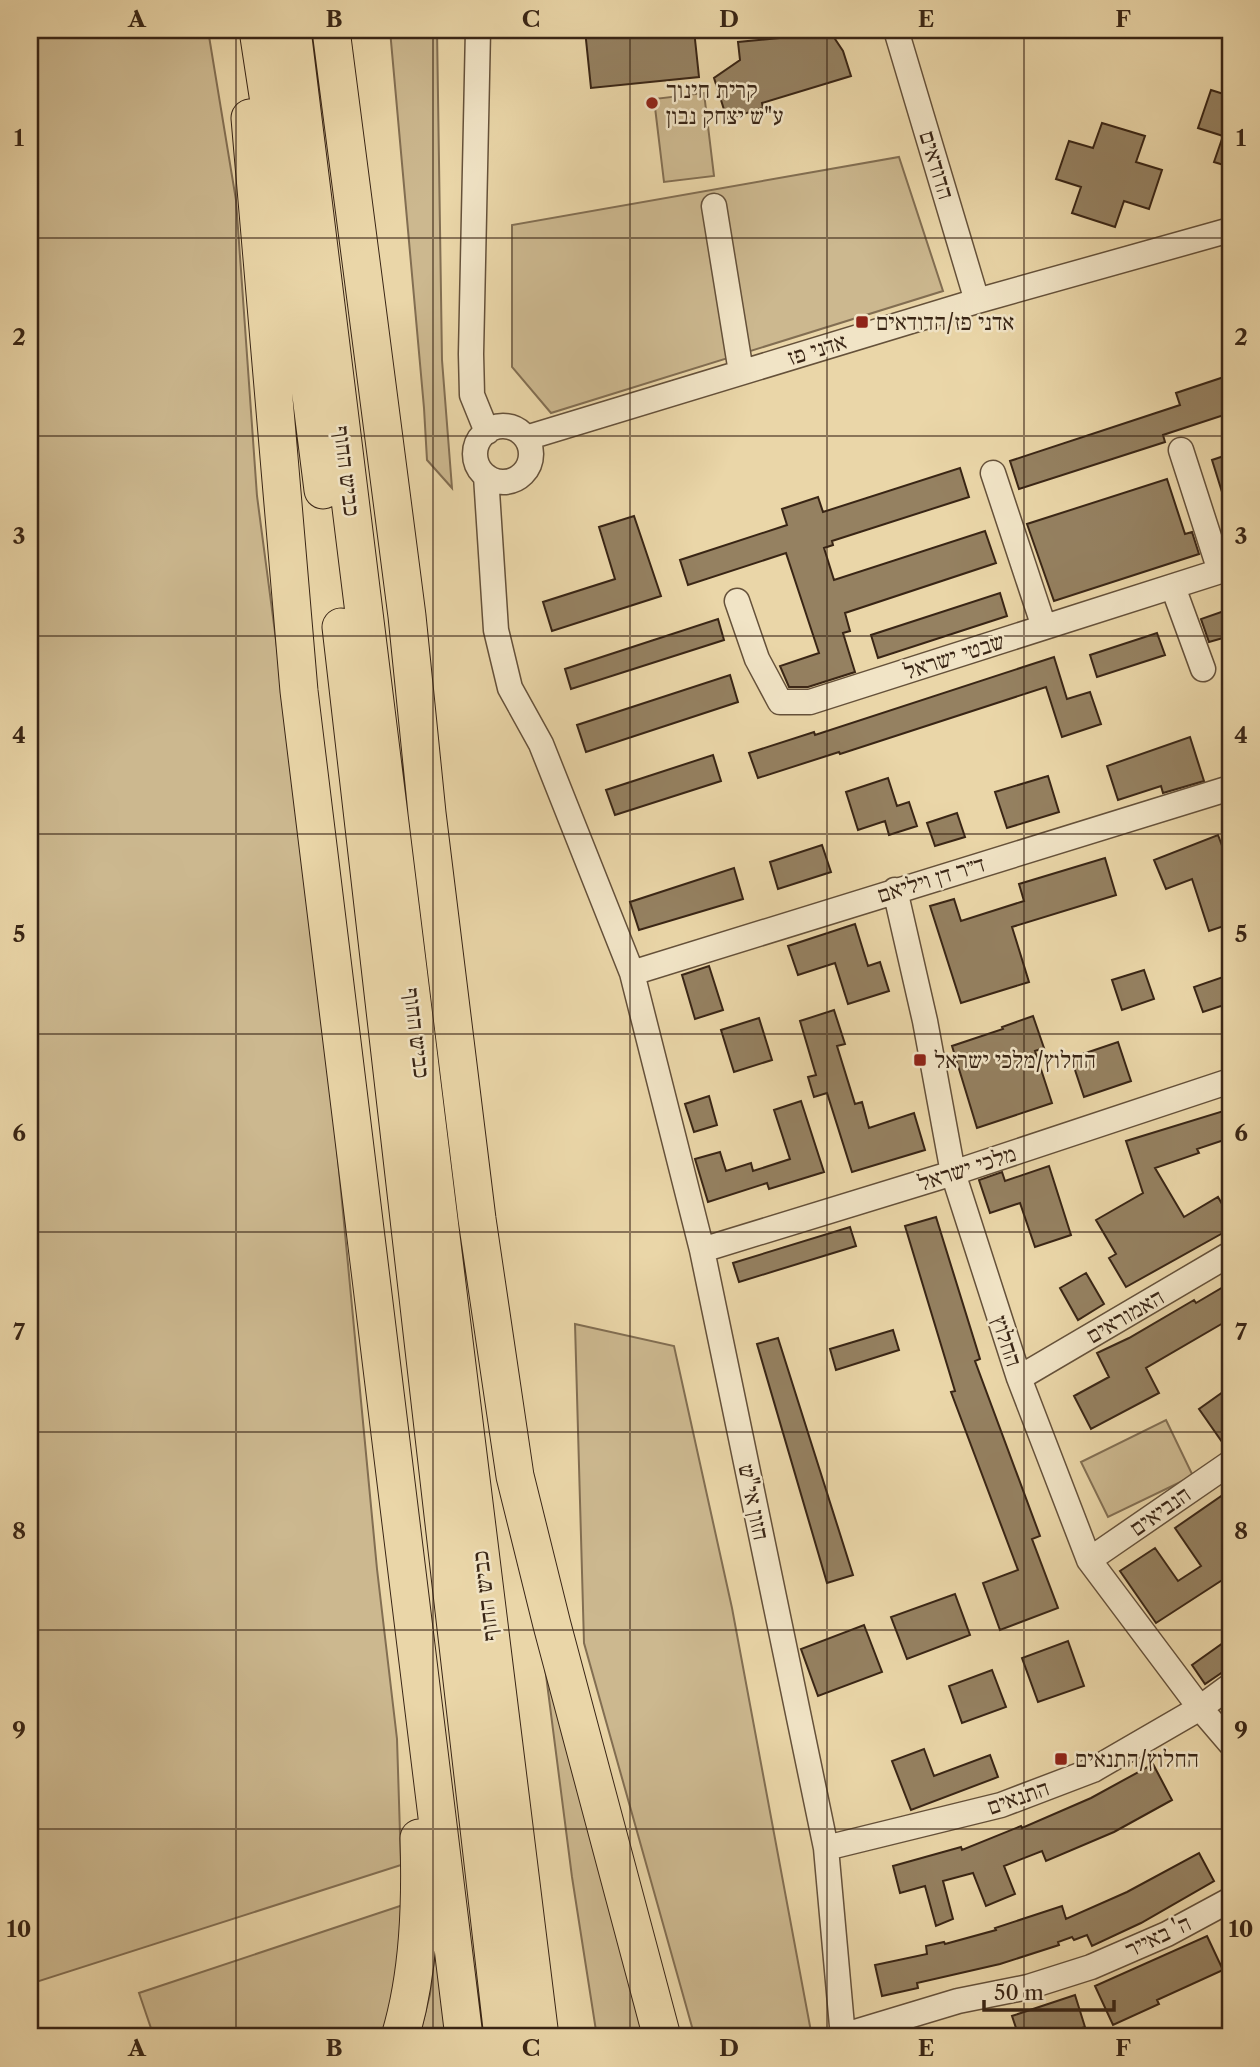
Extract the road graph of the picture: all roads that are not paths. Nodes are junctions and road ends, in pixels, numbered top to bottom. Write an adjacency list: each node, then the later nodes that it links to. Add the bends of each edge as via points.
1 (243, 30): 33 (highway, via 299,691)
2 (258, 30): 42 (highway, כביש החוף, via 341,624)
3 (292, 30): 43 (highway, כביש החוף)
4 (331, 30): 12 (highway)
5 (352, 30): 12 (highway)
6 (478, 30): 13 (street, via 471,354 472,395)
7 (896, 30): 10 (street, הדודאים)
8 (714, 206): 11 (street)
9 (1230, 230): 10 (street, אדני פז)
10 (977, 301): 11 (street, אדני פז)
11 (741, 372): 14 (street, אדני פז)
12 (381, 421): 44 (highway, via 475,1205 515,1476)
13 (487, 432): 14 (street, via 510,427); 17 (street, via 476,447 476,460)
14 (526, 438): 17 (street, via 531,457 523,474 505,482)
15 (1181, 450): 18 (street)
16 (993, 473): 21 (street)
17 (486, 477): 25 (street, חזון אי"ש, via 496,630 510,688 541,744)
18 (1225, 569): 19 (street, שבטי ישראל)
19 (1173, 587): 21 (street, שבטי ישראל); 22 (street)
20 (737, 601): 21 (street, שבטי ישראל, via 757,659 780,702 810,702)
21 (1044, 627)
22 (1203, 669)
23 (1230, 788): 24 (street, ד״ר דן ויליאם)
24 (895, 890): 25 (street, ד״ר דן ויליאם); 27 (street, החלוץ)
25 (632, 973): 28 (street, חזון אי"ש)
26 (1230, 1082): 27 (street, מלכי ישראל)
27 (953, 1173): 28 (street, מלכי ישראל); 30 (street, החלוץ)
28 (702, 1250): 37 (street, חזון אי"ש)
29 (1230, 1254): 30 (street, האמוראים)
30 (1019, 1378): 32 (street, החלוץ)
31 (1230, 1463): 32 (street, הנביאים)
32 (1089, 1560): 35 (street, החלוץ)
33 (409, 1599): 40 (highway, via 419,1908); 41 (highway)
34 (1230, 1686): 35 (street, התנאים)
35 (1200, 1708): 36 (street, החלוץ); 37 (street, התנאים, via 1093,1770 1047,1788 1001,1805)
36 (1230, 1743)
37 (826, 1848): 39 (street, חזון אי"ש)
38 (1230, 1900): 39 (street, ה' באייר, via 1091,1967)
39 (842, 2036)
40 (400, 2037)
41 (464, 2037)
42 (503, 2037)
43 (540, 2037)
44 (662, 2037)

